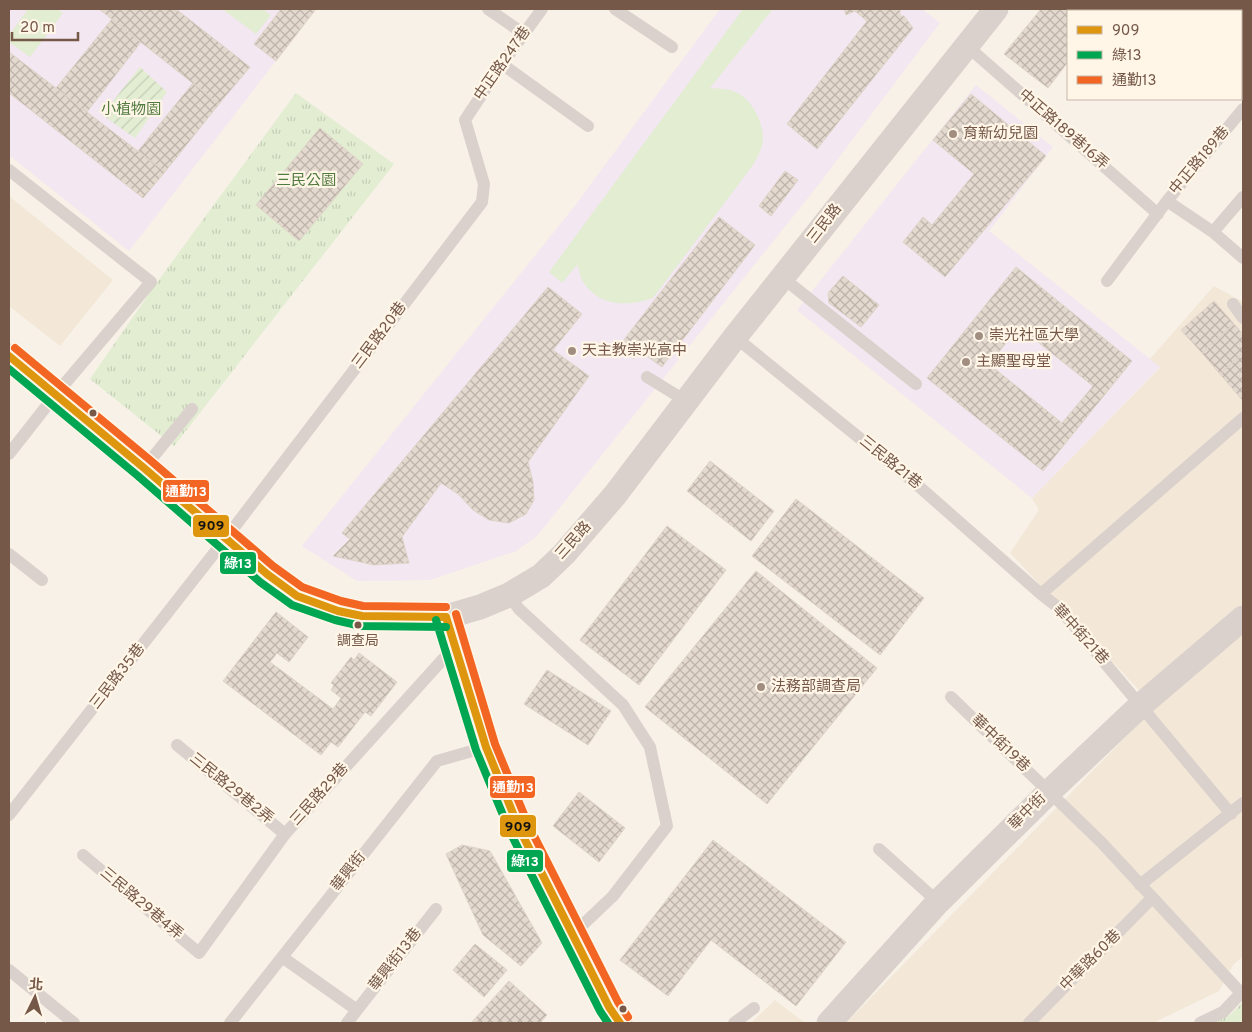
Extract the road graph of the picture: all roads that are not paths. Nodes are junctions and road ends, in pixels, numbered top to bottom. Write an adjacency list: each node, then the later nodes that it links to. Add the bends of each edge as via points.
1 (488, 9): 5 (lane)
2 (542, 9): 5 (lane, 中正路247巷)
3 (615, 9): 7 (lane)
4 (996, 9): 6 (street, 三民路)
5 (524, 34): 8 (lane, 中正路247巷)
6 (967, 46): 15 (lane, 中正路189巷16弄); 18 (street, 三民路)
7 (672, 48)
8 (502, 64): 10 (lane, 中正路247巷); 11 (lane)
9 (1243, 110): 14 (lane, 中正路189巷)
10 (465, 120): 32 (lane, 三民路20巷, via 484,184 482,202)
11 (588, 126)
12 (9, 170): 26 (lane, via 150,282)
13 (1243, 196): 16 (lane)
14 (1167, 201): 15 (lane, 中正路189巷); 16 (lane)
15 (1158, 214): 19 (lane, 中正路189巷)
16 (1213, 232): 17 (lane)
17 (1243, 258)
18 (783, 278): 22 (street, 三民路); 25 (lane)
19 (1107, 281)
20 (1232, 304): 21 (lane)
21 (1243, 318)
22 (735, 337): 27 (street, 三民路); 35 (lane, 三民路21巷, via 915,483)
23 (9, 356): 26 (street, 三民路)
24 (647, 377): 27 (lane)
25 (916, 384)
26 (56, 394): 30 (lane); 31 (street, 三民路)
27 (686, 401): 36 (street, 三民路, via 564,554 540,576)
28 (192, 408): 31 (lane)
29 (1243, 418): 35 (lane, 華中街21巷)
30 (9, 454)
31 (144, 468): 32 (street, 三民路)
32 (226, 538): 37 (street, 三民路, via 266,574 297,596 338,611 362,616); 47 (lane, 三民路35巷)
33 (9, 554): 34 (lane)
34 (42, 580)
35 (1041, 594): 41 (lane, 華中街21巷, via 1059,608)
36 (509, 595): 37 (street, 三民路); 55 (lane, via 519,609 623,705 650,747 667,826 613,896)
37 (446, 617): 39 (street)
38 (1243, 618): 41 (street, 華中街)
39 (454, 647): 43 (street); 48 (lane, 三民路29巷)
40 (952, 696): 44 (lane, 華中街19巷)
41 (1141, 705): 44 (street, 華中街); 46 (lane, 華中街21巷)
42 (177, 745): 48 (lane, 三民路29巷2弄)
43 (486, 747): 55 (street, via 519,828); 57 (lane, 華興街, via 437,761)
44 (1049, 792): 51 (lane, 華中街19巷); 53 (street, 華中街)
45 (1243, 803): 46 (lane)
46 (1231, 814): 51 (lane)
47 (9, 815)
48 (285, 834): 56 (lane, 三民路29巷)
49 (879, 850): 53 (lane)
50 (83, 855): 56 (lane, 三民路29巷4弄)
51 (1140, 885): 52 (lane, 華中街19巷)
52 (1152, 898): 59 (lane, 華中街19巷); 68 (lane, 中華路60巷)
53 (938, 902): 67 (street, 華中街)
54 (436, 909): 61 (lane, 華興街13巷)
55 (572, 935): 65 (street)
56 (199, 953)
57 (282, 957): 61 (lane); 63 (lane, 華興街)
58 (9, 970): 62 (lane)
59 (1242, 992): 69 (lane, via 1223,1012)
60 (754, 1008): 66 (lane)
61 (357, 1010): 64 (lane, 華興街13巷)
62 (74, 1023)
63 (230, 1023)
64 (347, 1023)
65 (620, 1023)
66 (734, 1023)
67 (829, 1023)
68 (1029, 1023)
69 (1200, 1023)

